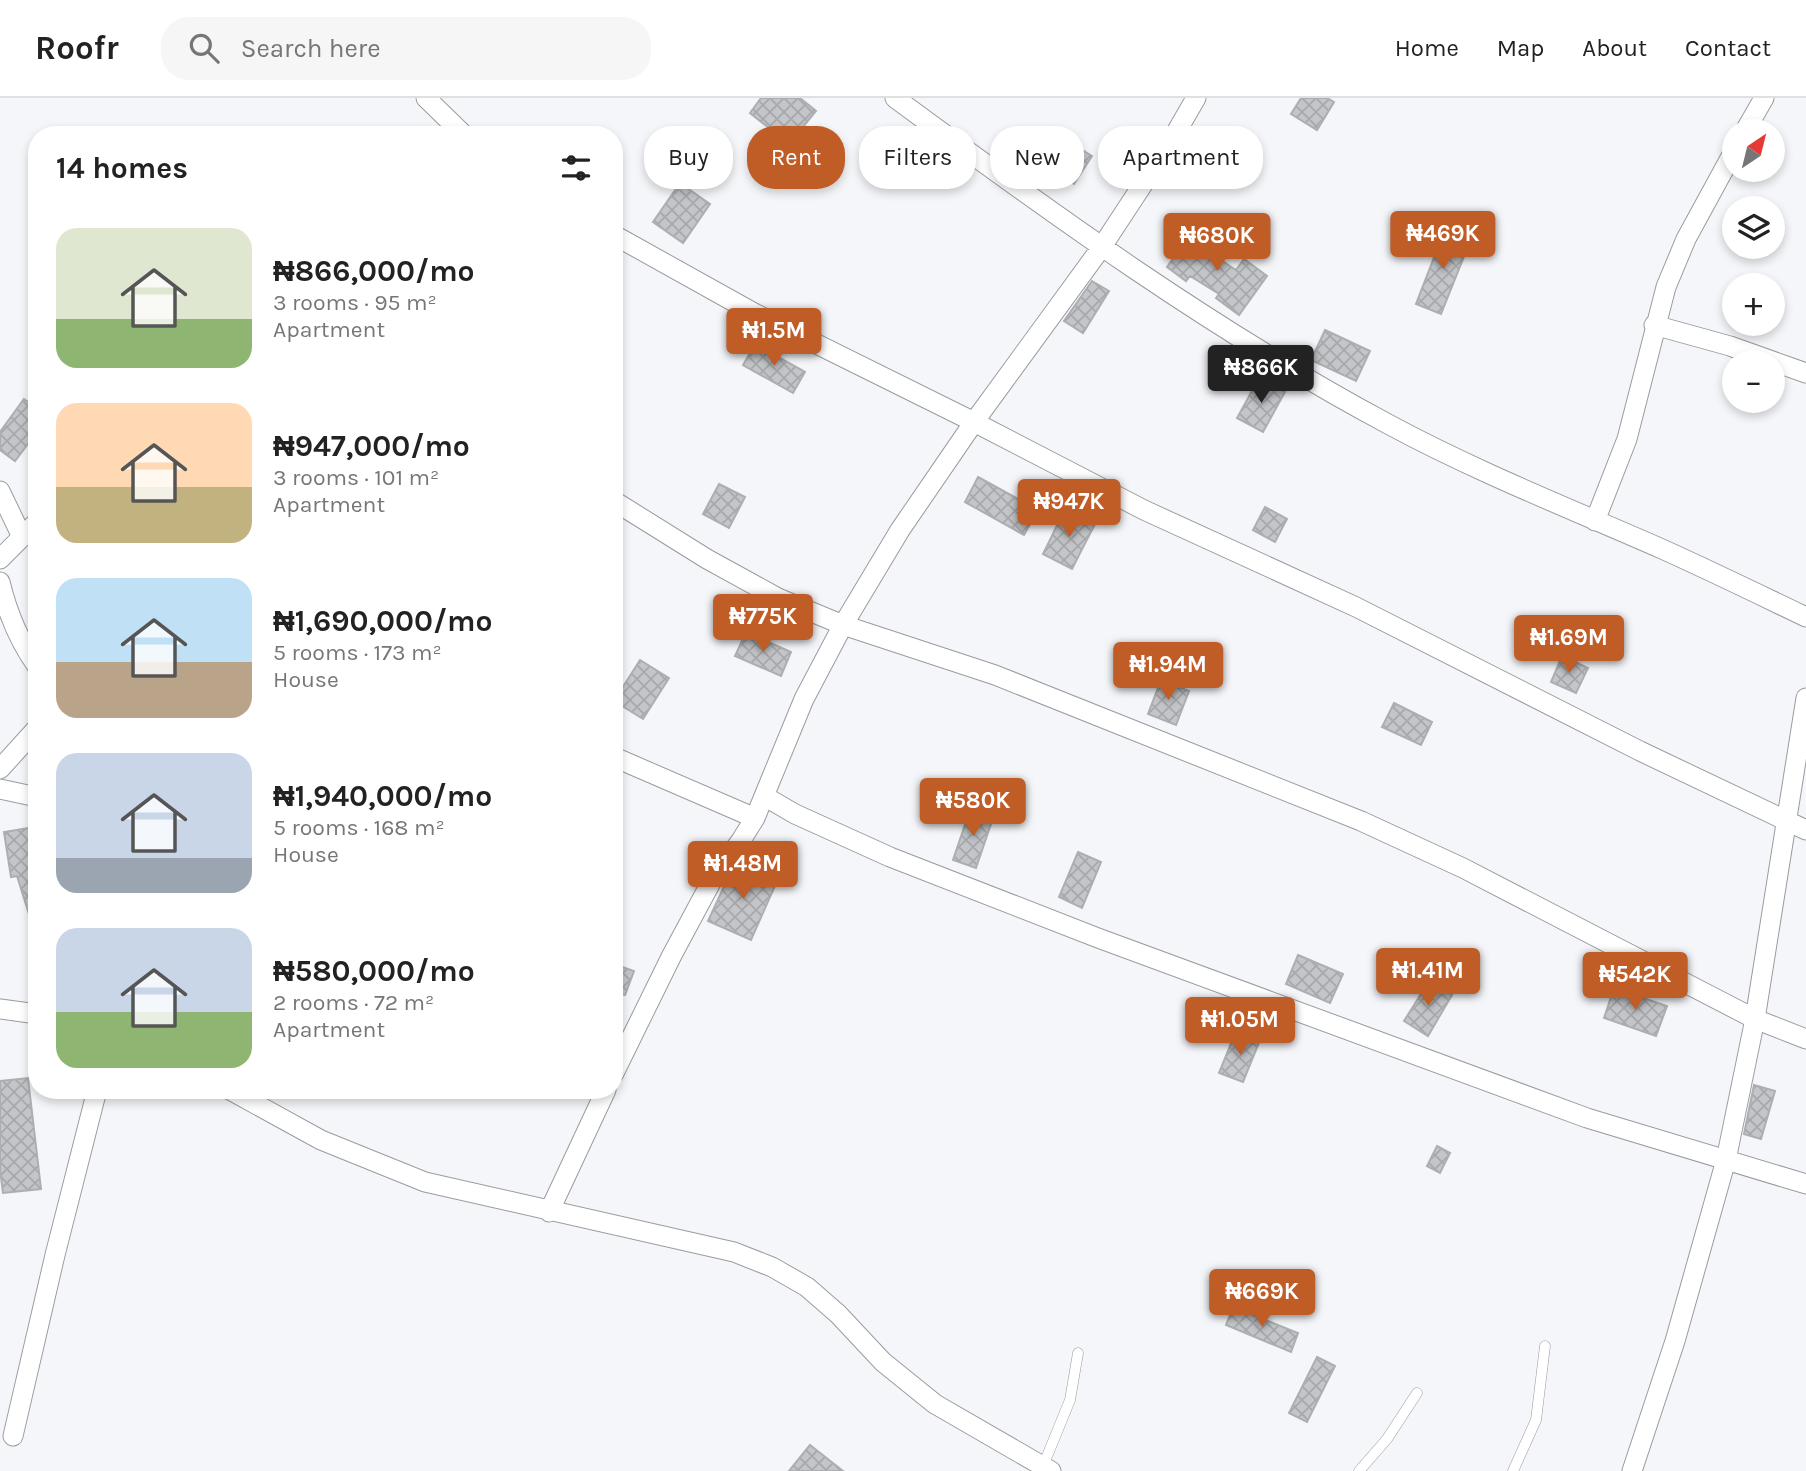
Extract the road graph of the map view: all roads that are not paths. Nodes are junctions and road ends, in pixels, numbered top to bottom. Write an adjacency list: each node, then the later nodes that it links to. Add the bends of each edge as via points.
1 (426, 98): 6 (street)
2 (895, 98): 9 (street)
3 (1196, 98): 9 (street)
4 (1764, 98): 5 (street)
5 (1752, 119)
6 (455, 126)
7 (1722, 173): 10 (street, via 1686,239)
8 (623, 240): 12 (street, via 754,313)
9 (1101, 248): 12 (street); 15 (street, via 1366,412)
10 (1654, 325): 11 (street); 15 (street, via 1627,439)
11 (1806, 373)
12 (974, 422): 21 (street, via 900,530); 31 (street, via 1144,510 1356,607)
13 (0, 491): 17 (street)
14 (623, 507): 21 (street, via 778,598)
15 (1595, 521): 20 (street)
16 (28, 531): 17 (street)
17 (12, 547): 18 (street)
18 (0, 575)
19 (0, 582): 22 (street)
20 (1806, 617)
21 (843, 625): 29 (street, via 804,699); 35 (street, via 995,675 1361,821 1463,868)
22 (28, 653)
23 (1806, 698): 31 (street)
24 (28, 737): 26 (street)
25 (623, 761): 30 (street)
26 (0, 769)
27 (0, 789): 28 (street)
28 (28, 795)
29 (764, 796): 30 (street); 41 (street, via 890,858 1001,902 1587,1118)
30 (755, 818): 37 (street, via 710,885)
31 (1787, 821): 32 (street); 35 (street)
32 (1806, 830)
33 (0, 1009): 34 (street)
34 (28, 1013)
35 (1755, 1019): 36 (street); 41 (street)
36 (1806, 1039)
37 (623, 1055)
38 (95, 1099): 47 (street)
39 (246, 1099): 43 (street, via 321,1140 414,1178)
40 (602, 1099): 43 (street)
41 (1727, 1160): 42 (street); 51 (street)
42 (1806, 1184)
43 (549, 1212): 48 (street, via 734,1252 772,1267 807,1287 883,1362 935,1404)
44 (1545, 1346): 50 (lane, via 1536,1420)
45 (1078, 1353): 48 (lane, via 1070,1400)
46 (1416, 1393): 49 (lane, via 1388,1439)
47 (13, 1436)
48 (1046, 1469)
49 (1359, 1471)
50 (1513, 1471)
51 (1632, 1471)

